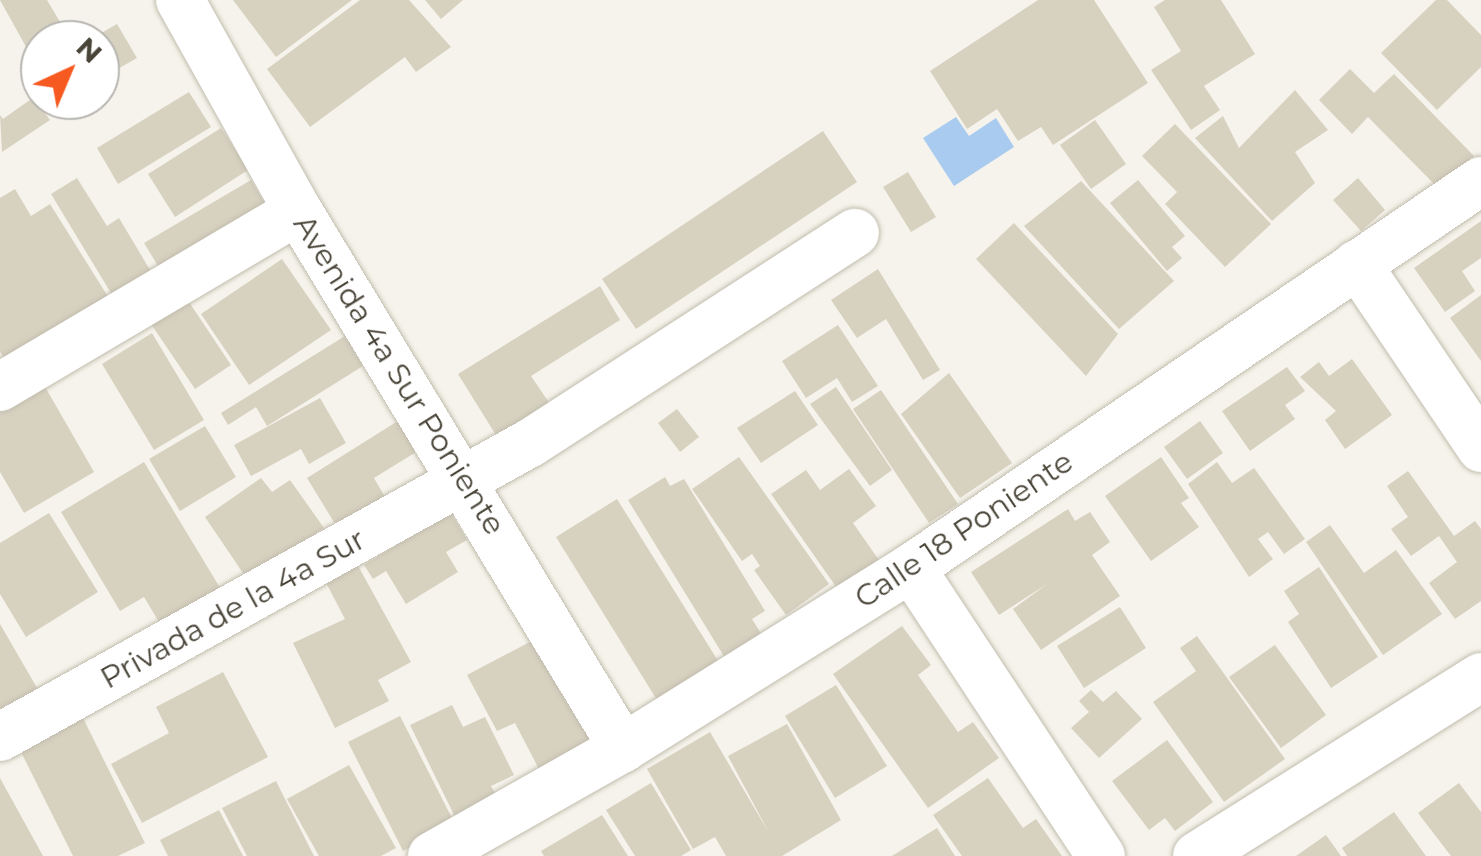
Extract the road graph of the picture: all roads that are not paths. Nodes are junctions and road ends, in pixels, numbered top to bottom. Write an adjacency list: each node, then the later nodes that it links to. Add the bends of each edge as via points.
1 (180, 0): 3 (street, Avenida 4a Sur Poniente)
2 (1481, 181): 5 (street, Calle 18 Poniente)
3 (298, 211): 6 (street); 8 (street, Avenida 4a Sur Poniente)
4 (855, 233): 8 (street, Privada de la 4a Sur)
5 (1358, 264): 7 (street); 9 (street, Calle 18 Poniente)
6 (0, 387)
7 (1481, 448)
8 (466, 481): 11 (street, Privada de la 4a Sur); 12 (street, Avenida 4a Sur Poniente)
9 (910, 568): 12 (street, Calle 18 Poniente); 14 (street)
10 (1481, 677): 15 (street)
11 (0, 737)
12 (623, 748): 13 (street, Calle 18 Poniente)
13 (454, 851)
14 (1100, 856)
15 (1197, 856)

